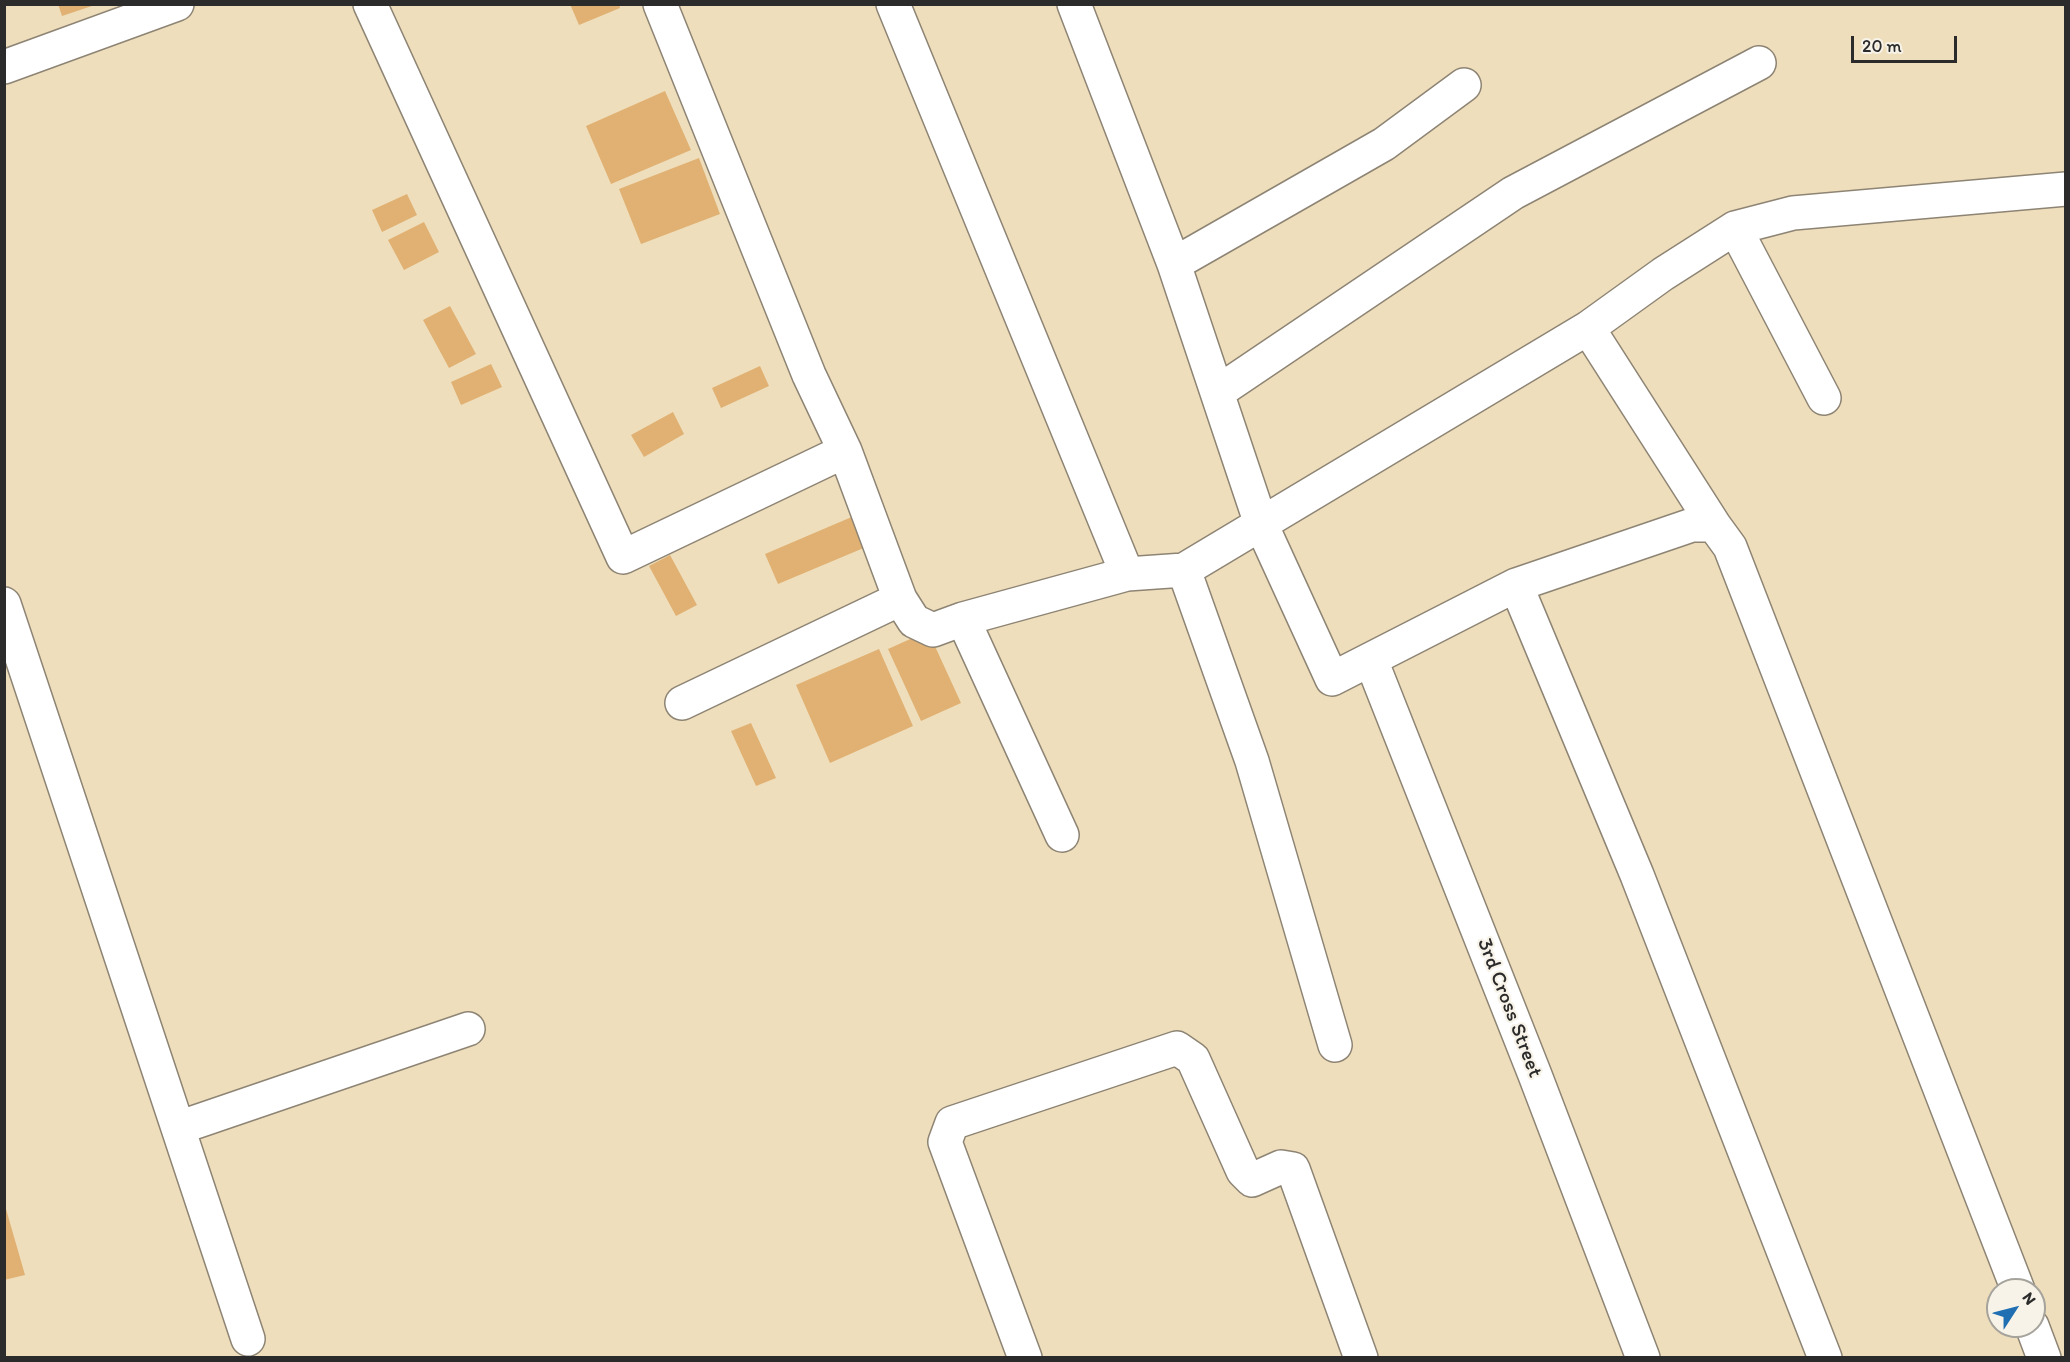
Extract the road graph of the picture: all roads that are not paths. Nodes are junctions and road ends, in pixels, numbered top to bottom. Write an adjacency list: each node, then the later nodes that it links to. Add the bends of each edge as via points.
1 (370, 4): 15 (street, via 622,556)
2 (660, 4): 15 (street, via 808,375)
3 (893, 4): 19 (street)
4 (1074, 4): 11 (street)
5 (171, 6): 7 (street)
6 (1759, 63): 13 (street, via 1513,194)
7 (4, 67)
8 (1464, 85): 11 (street, via 1384,144)
9 (2066, 189): 10 (street, via 1794,213)
10 (1736, 228): 12 (street); 14 (street)
11 (1174, 264): 13 (street)
12 (1588, 328): 16 (street); 17 (street)
13 (1218, 392): 16 (street)
14 (1824, 398)
15 (845, 451): 21 (street)
16 (1261, 524): 18 (street); 24 (street, via 1332,680)
17 (1714, 525): 20 (street, via 1692,525); 30 (street, via 1730,547)
18 (1184, 570): 19 (street); 28 (street, via 1252,761)
19 (1127, 574): 23 (street)
20 (1516, 585): 24 (street); 36 (street, via 1637,875)
21 (900, 599): 23 (street, via 914,621 933,630); 25 (street)
22 (4, 604): 29 (street)
23 (963, 619): 26 (street)
24 (1371, 660): 35 (street, 3rd Cross Street)
25 (682, 703)
26 (1062, 836)
27 (468, 1029): 29 (street)
28 (1335, 1045)
29 (178, 1128): 32 (street)
30 (2013, 1278)
31 (2036, 1338): 37 (street)
32 (248, 1339)
33 (1025, 1358): 34 (street, via 945,1142 952,1123 1177,1048 1194,1059 1243,1171 1252,1180 1281,1167 1293,1169)
34 (1361, 1358)
35 (1643, 1358)
36 (1825, 1358)
37 (2044, 1358)

